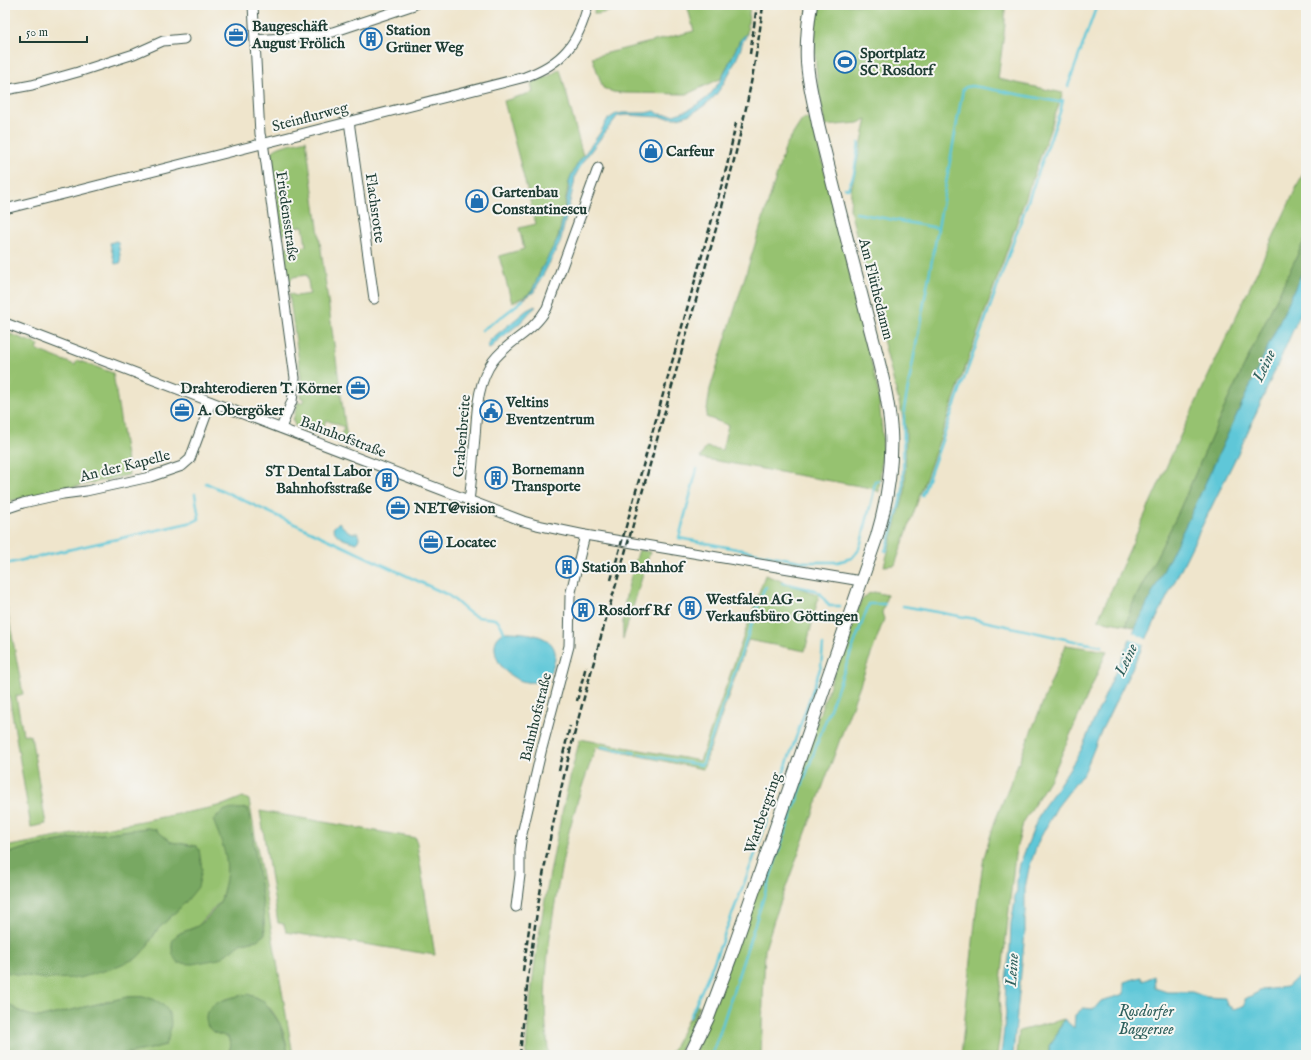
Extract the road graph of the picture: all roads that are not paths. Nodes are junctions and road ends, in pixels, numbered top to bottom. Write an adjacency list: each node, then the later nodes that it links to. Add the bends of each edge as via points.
1 (253, 5): 6 (street, Friedensstraße)
2 (414, 5): 6 (street, via 333,32)
3 (588, 5): 8 (street, Steinflurweg, via 580,30 570,48 547,68 525,77)
4 (811, 5): 19 (main road, Am Flüthedamm, via 807,60 811,88 879,364 891,430 891,460 886,498 877,536)
5 (184, 39): 7 (street, via 163,41 134,54 78,72)
6 (255, 40): 9 (street, Friedensstraße)
7 (5, 90)
8 (349, 121): 9 (street, Steinflurweg); 12 (street, Flachsrotte)
9 (262, 144): 11 (street, Steinflurweg); 15 (street, Friedensstraße, via 295,378 293,399)
10 (598, 168): 16 (street, Grabenbreite, via 545,312 530,329 500,354 483,380 478,404)
11 (5, 209)
12 (374, 300)
13 (5, 323): 14 (street, Bahnhofstraße)
14 (211, 402): 15 (street, Bahnhofstraße); 17 (street, An der Kapelle, via 190,459 182,466 150,477 29,501)
15 (281, 428): 16 (street, Bahnhofstraße)
16 (469, 501): 18 (street, Bahnhofstraße, via 530,523)
17 (5, 509)
18 (585, 535): 19 (street, Bahnhofstraße); 20 (street, Bahnhofstraße, via 570,596 569,646 522,834)
19 (861, 581): 21 (main road, Wartbergring, via 730,959 708,1018)
20 (516, 907)
21 (690, 1055)

